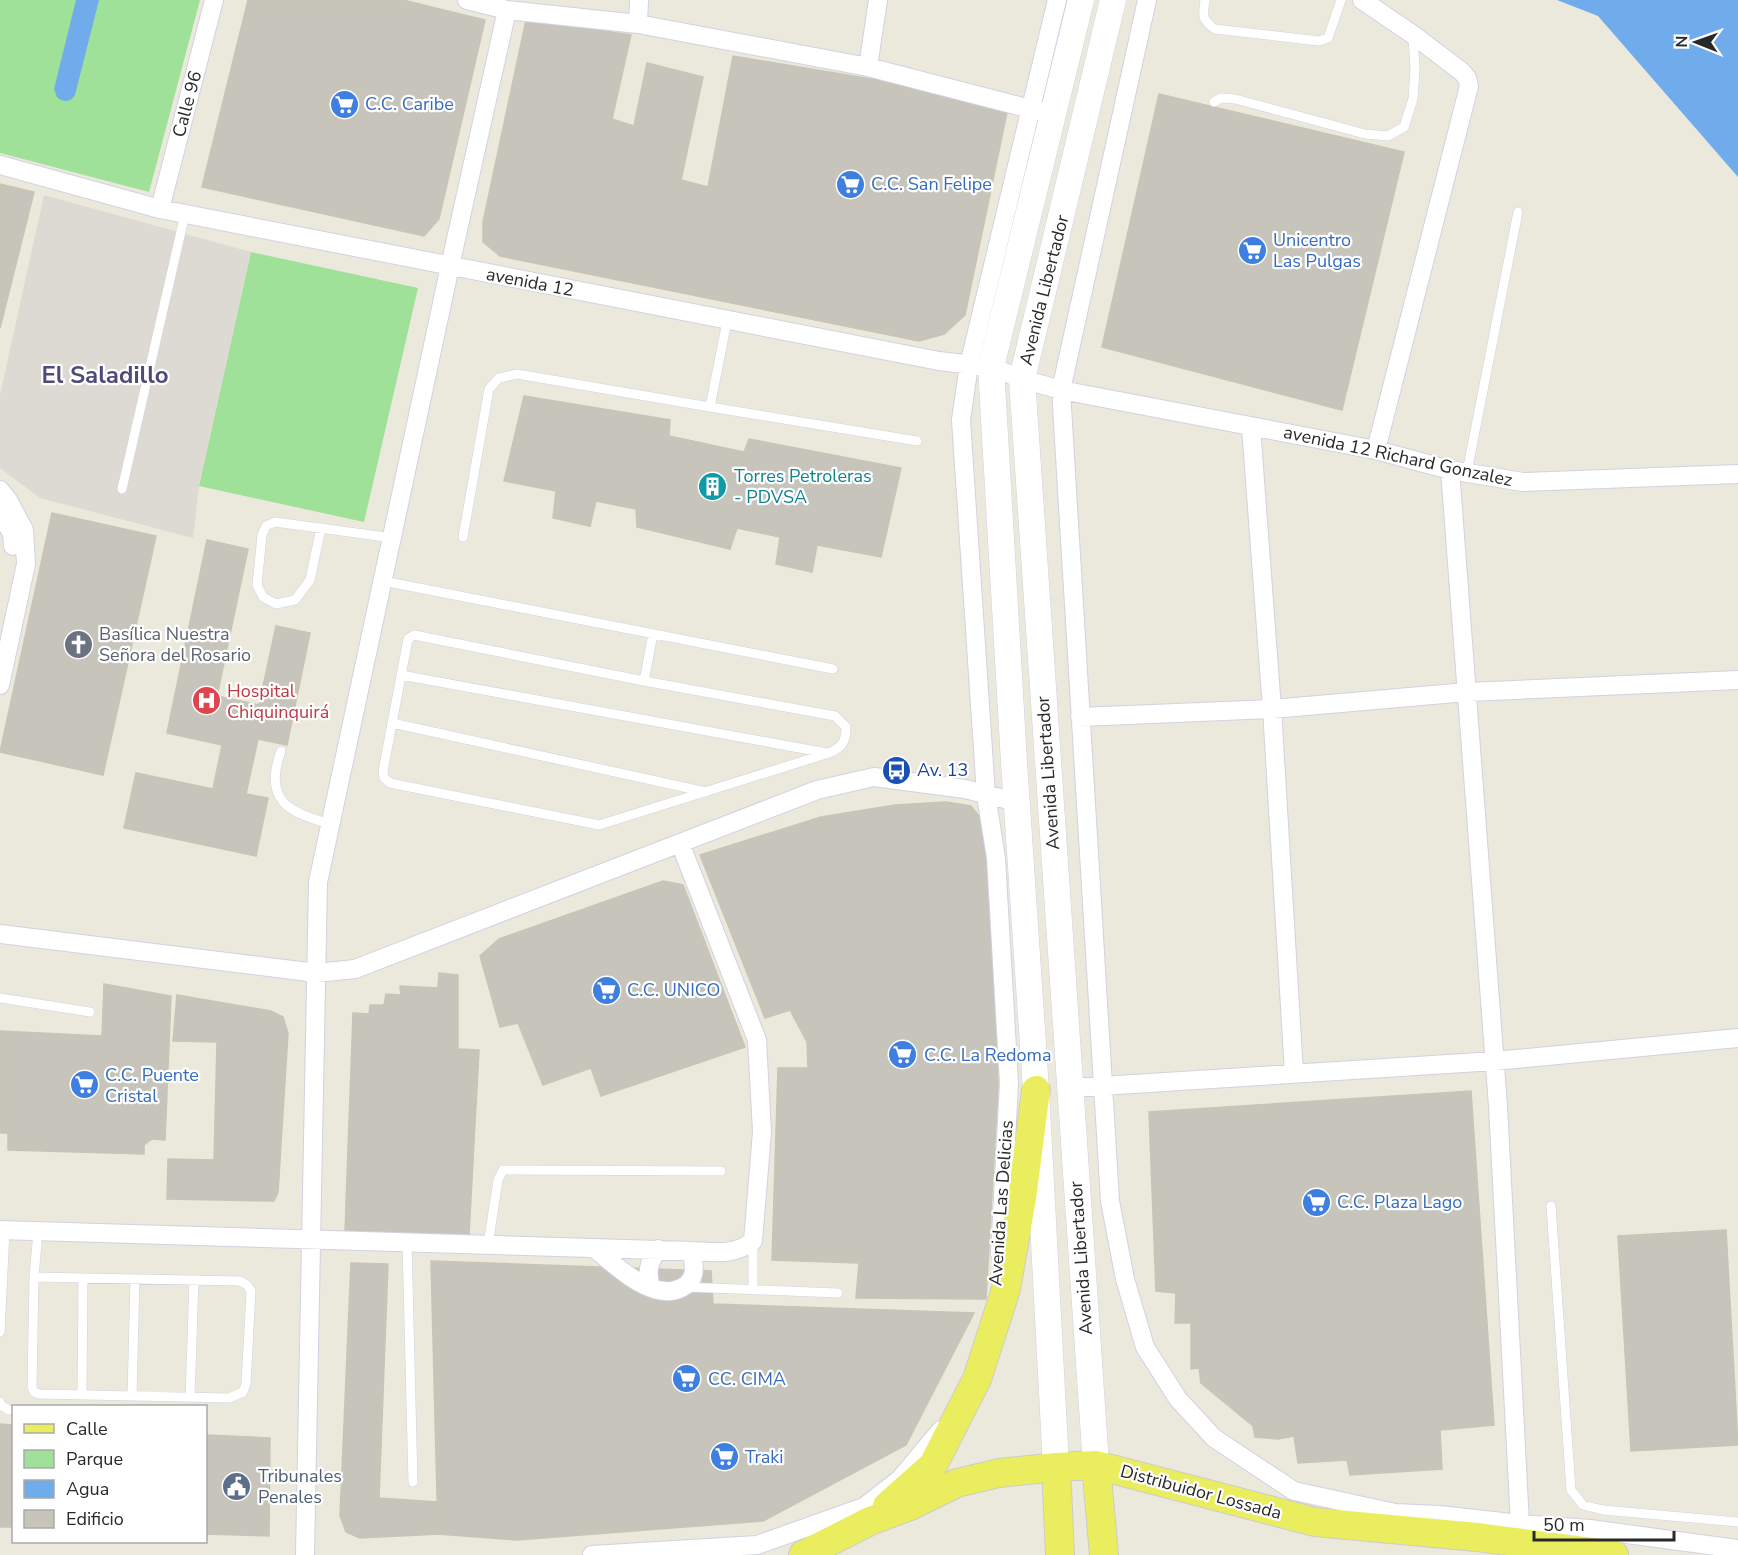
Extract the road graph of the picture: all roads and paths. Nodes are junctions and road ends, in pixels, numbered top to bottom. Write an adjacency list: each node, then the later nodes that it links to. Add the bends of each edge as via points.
1 (214, 0): 19 (street, Calle 96)
2 (467, 0): 12 (street)
3 (639, 0): 13 (street)
4 (878, 0): 15 (street)
5 (1057, 0): 17 (street)
6 (1081, 0): 17 (main road, Avenida Libertador)
7 (1113, 0): 25 (main road, Avenida Libertador)
8 (1147, 0): 26 (street)
9 (1205, 0): 10 (lane, via 1206,24 1215,29 1319,41 1328,38)
10 (1341, 0)
11 (1362, 0): 14 (street)
12 (507, 10): 13 (street); 22 (street)
13 (638, 24): 15 (street)
14 (1412, 34): 16 (lane, via 1413,99 1404,127 1388,136 1365,134 1235,99); 30 (street, via 1462,72 1469,86)
15 (868, 67): 17 (street)
16 (1214, 102)
17 (1041, 112): 24 (main road, Avenida Libertador)
18 (0, 165): 19 (street, avenida 12)
19 (160, 209): 21 (street, avenida 12)
20 (1518, 212): 31 (lane)
21 (185, 214): 22 (street, avenida 12); 33 (lane)
22 (450, 266): 23 (street, avenida 12); 38 (street)
23 (727, 321): 24 (street, avenida 12); 27 (lane)
24 (980, 366): 25 (street, avenida 12); 54 (street, Avenida Las Delicias, via 961,420); 55 (main road, Avenida Libertador)
25 (1022, 379): 26 (street, avenida 12); 66 (main road, Avenida Libertador)
26 (1061, 390): 28 (street, avenida 12 Richard Gonzalez); 49 (street)
27 (710, 407): 29 (lane); 37 (lane, via 517,374 499,378 489,389)
28 (1251, 427): 30 (street, avenida 12 Richard Gonzalez); 48 (street)
29 (917, 441)
30 (1376, 450): 31 (street, avenida 12 Richard Gonzalez)
31 (1458, 471): 32 (street, avenida 12 Richard Gonzalez, via 1523,482); 47 (street)
32 (1738, 474)
33 (122, 489)
34 (0, 490): 46 (street, via 24,530 26,564)
35 (0, 512): 40 (street, via 12,534 15,565)
36 (321, 528): 36 (lane, via 275,522 266,526 257,585 263,597 276,604 295,600 310,580); 38 (lane)
37 (463, 537)
38 (393, 538): 39 (street)
39 (383, 581): 41 (lane); 56 (street)
40 (0, 625)
41 (652, 634): 42 (lane); 45 (lane)
42 (833, 669)
43 (401, 675): 45 (lane, via 408,639 414,635); 50 (lane); 52 (lane)
44 (1738, 680): 47 (street)
45 (644, 681): 52 (lane, via 835,716 846,726 846,739 840,749)
46 (0, 685)
47 (1467, 692): 48 (street); 63 (street)
48 (1272, 709): 49 (street); 64 (street)
49 (1080, 717): 65 (street)
50 (392, 723): 53 (lane); 53 (lane, via 383,771 390,783 599,825)
51 (281, 751): 56 (lane, via 275,787 286,807 303,817)
52 (829, 753): 53 (lane)
53 (706, 792)
54 (986, 795): 55 (street); 57 (street, via 874,777 817,790); 101 (street, Avenida Las Delicias, via 996,858 1009,1083 1002,1225 996,1287 974,1360 941,1430 900,1479 864,1507 832,1519 757,1545)
55 (1017, 802): 67 (main road, Avenida Libertador)
56 (331, 824): 59 (street, via 318,882)
57 (680, 843): 59 (street, via 355,969); 74 (street, via 757,1040 762,1132)
58 (0, 934): 59 (street)
59 (317, 973): 72 (street)
60 (0, 998): 61 (lane)
61 (90, 1012)
62 (1738, 1038): 63 (street)
63 (1495, 1061): 64 (street); 98 (street)
64 (1294, 1073): 65 (street)
65 (1102, 1085): 66 (street); 98 (street, via 1110,1201 1125,1280 1145,1347 1178,1399 1214,1438 1294,1491 1395,1512)
66 (1070, 1088): 93 (main road, Avenida Libertador)
67 (1036, 1090): 94 (main road, Avenida Libertador); 96 (main road, via 1006,1289 977,1379 933,1465)
68 (721, 1171): 75 (lane, via 503,1170)
69 (1551, 1206): 97 (lane, via 1571,1490 1583,1505 1603,1510)
70 (2, 1230): 71 (street); 87 (lane)
71 (38, 1231): 72 (street); 79 (lane)
72 (311, 1239): 73 (street); 100 (street)
73 (407, 1242): 75 (street); 95 (lane)
74 (753, 1242): 78 (street, via 735,1252); 85 (lane)
75 (488, 1245): 76 (street)
76 (594, 1248): 77 (street); 83 (street, via 628,1276)
77 (658, 1249): 78 (street); 83 (street, via 647,1275)
78 (692, 1251): 84 (street, via 693,1275)
79 (34, 1277): 80 (lane); 88 (lane, via 34,1392)
80 (83, 1278): 81 (lane); 88 (lane)
81 (135, 1279): 82 (lane); 89 (lane)
82 (194, 1280): 90 (lane); 90 (lane, via 240,1281 251,1291 243,1392 229,1398)
83 (651, 1287): 84 (street, via 669,1292)
84 (684, 1287): 85 (lane)
85 (753, 1290): 86 (lane)
86 (838, 1293)
87 (0, 1332)
88 (82, 1395): 89 (lane)
89 (132, 1396): 90 (lane)
90 (190, 1398)
91 (0, 1402): 92 (lane)
92 (9, 1410)
93 (1096, 1465): 94 (main road, Distribuidor Lossada); 104 (main road, Avenida Libertador); 105 (main road, Distribuidor Lossada, via 1315,1522)
94 (1056, 1467): 96 (main road, Distribuidor Lossada, via 999,1473 957,1483); 103 (main road, Avenida Libertador)
95 (413, 1482)
96 (870, 1521): 102 (main road, Distribuidor Lossada)
97 (1738, 1522)
98 (1520, 1524): 99 (street, via 1590,1529)
99 (1738, 1549)
100 (305, 1555)
101 (592, 1555)
102 (803, 1555)
103 (1060, 1555)
104 (1104, 1555)
105 (1614, 1555)

